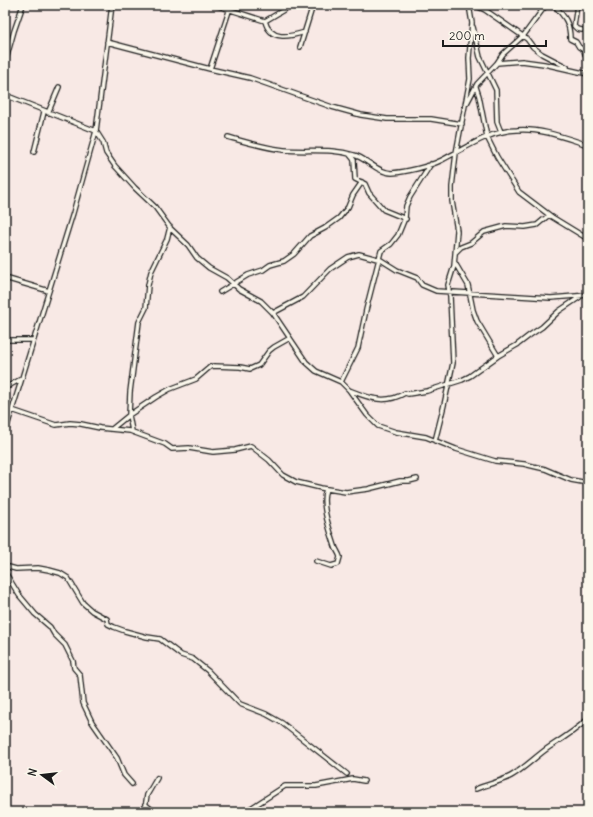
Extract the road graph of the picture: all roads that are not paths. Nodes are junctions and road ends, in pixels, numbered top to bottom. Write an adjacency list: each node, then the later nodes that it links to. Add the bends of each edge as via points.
1 (23, 5): 21 (street)
2 (112, 5): 17 (street)
3 (215, 5): 11 (street)
4 (292, 5): 12 (street)
5 (313, 5): 15 (street)
6 (469, 5): 13 (street)
7 (474, 5): 16 (street, via 485,10)
8 (546, 5): 16 (street)
9 (554, 5): 19 (street, via 570,28 570,39)
10 (578, 5): 14 (street, via 574,26)
11 (230, 7): 12 (street); 22 (street)
12 (265, 21): 15 (street, via 267,28 280,36 295,36)
13 (472, 24): 24 (street, via 480,57); 29 (street, via 470,79)
14 (582, 30)
15 (305, 32): 18 (street)
16 (521, 37): 20 (street); 23 (street, via 527,39 542,54)
17 (107, 42): 22 (street); 32 (street)
18 (300, 47)
19 (588, 56)
20 (497, 63): 23 (street, via 522,61); 24 (street)
21 (5, 64)
22 (210, 69): 31 (street, via 250,78 360,115 387,119 430,118)
23 (569, 69): 25 (street)
24 (488, 72): 27 (street); 33 (street, via 496,90 497,122)
25 (588, 74)
26 (59, 86): 30 (street)
27 (476, 87): 29 (street); 35 (street)
28 (5, 95): 30 (street)
29 (465, 107): 31 (street)
30 (46, 112): 32 (street); 37 (street)
31 (462, 124): 38 (street)
32 (96, 131): 44 (street, via 115,166 156,207); 53 (street)
33 (501, 132): 35 (street); 36 (street, via 535,131)
34 (228, 137): 39 (street, via 277,149)
35 (487, 137): 38 (street); 42 (street, via 519,192)
36 (588, 145)
37 (34, 152)
38 (456, 152): 40 (street); 48 (street, via 452,201 457,229)
39 (348, 153): 40 (street, via 389,173); 41 (street, via 354,158 355,179)
40 (431, 164): 43 (street, via 410,197 406,206)
41 (362, 182): 43 (street, via 384,210); 52 (street, via 339,218 310,236 294,254 284,261)
42 (549, 215): 45 (street); 48 (street, via 537,224 525,227 506,226 484,232)
43 (406, 218): 49 (street, via 391,244 381,252)
44 (170, 227): 52 (street, via 202,263); 70 (street, via 151,272 146,308 139,322)
45 (578, 234): 46 (street); 47 (street)
46 (588, 235)
47 (588, 239)
48 (456, 252): 50 (street)
49 (379, 259): 54 (street, via 417,278 422,285 436,291); 59 (street, via 360,254 348,257 326,272 303,297); 65 (street, via 358,348)
50 (455, 264): 54 (street); 56 (street)
51 (5, 278): 53 (street)
52 (233, 283): 55 (street); 59 (street, via 241,291 261,301)
53 (49, 291): 62 (street)
54 (448, 291): 56 (street); 66 (street, via 453,363)
55 (220, 292)
56 (470, 293): 58 (street, via 551,298); 63 (street, via 473,310)
57 (588, 295): 58 (street)
58 (581, 296): 63 (street, via 518,345)
59 (273, 313): 60 (street)
60 (290, 338): 65 (street, via 312,369); 70 (street, via 269,351 259,366 250,369 210,367 196,379 170,389)
61 (5, 340): 62 (street)
62 (34, 340): 64 (street)
63 (498, 356): 66 (street, via 470,376)
64 (22, 379): 67 (street); 69 (street)
65 (341, 382): 68 (street)
66 (448, 384): 68 (street, via 422,393 405,393 386,400 378,400); 75 (street)
67 (5, 388)
68 (349, 390): 75 (street, via 367,416 378,426)
69 (12, 410): 71 (street); 72 (street, via 56,425 70,423); 74 (street)
70 (129, 415): 72 (street); 73 (street)
71 (5, 419)
72 (112, 429): 73 (street)
73 (132, 431): 78 (street, via 174,449 213,452 251,446 283,475 296,482)
74 (5, 433)
75 (435, 441): 77 (street, via 495,461 524,464)
76 (417, 479): 79 (street, via 346,492)
77 (588, 483)
78 (321, 488): 79 (street); 80 (street)
79 (326, 489): 80 (street)
80 (324, 494): 81 (street, via 330,530 340,557 338,564 331,566)
81 (316, 561)
82 (5, 566): 85 (street, via 38,568 60,573 68,578 83,603 107,619 108,624 114,628 160,639 181,655 193,659 240,704 282,723)
83 (5, 572): 88 (street, via 19,595 65,645 74,668 80,674 83,703 89,716 118,758 124,775)
84 (588, 720): 89 (street, via 517,772 499,782)
85 (347, 774)
86 (157, 778): 90 (street)
87 (364, 781): 93 (street, via 353,779 316,786 285,786)
88 (132, 784)
89 (476, 789)
90 (145, 804): 91 (street); 92 (street)
91 (142, 812)
92 (155, 812)
93 (241, 812)

